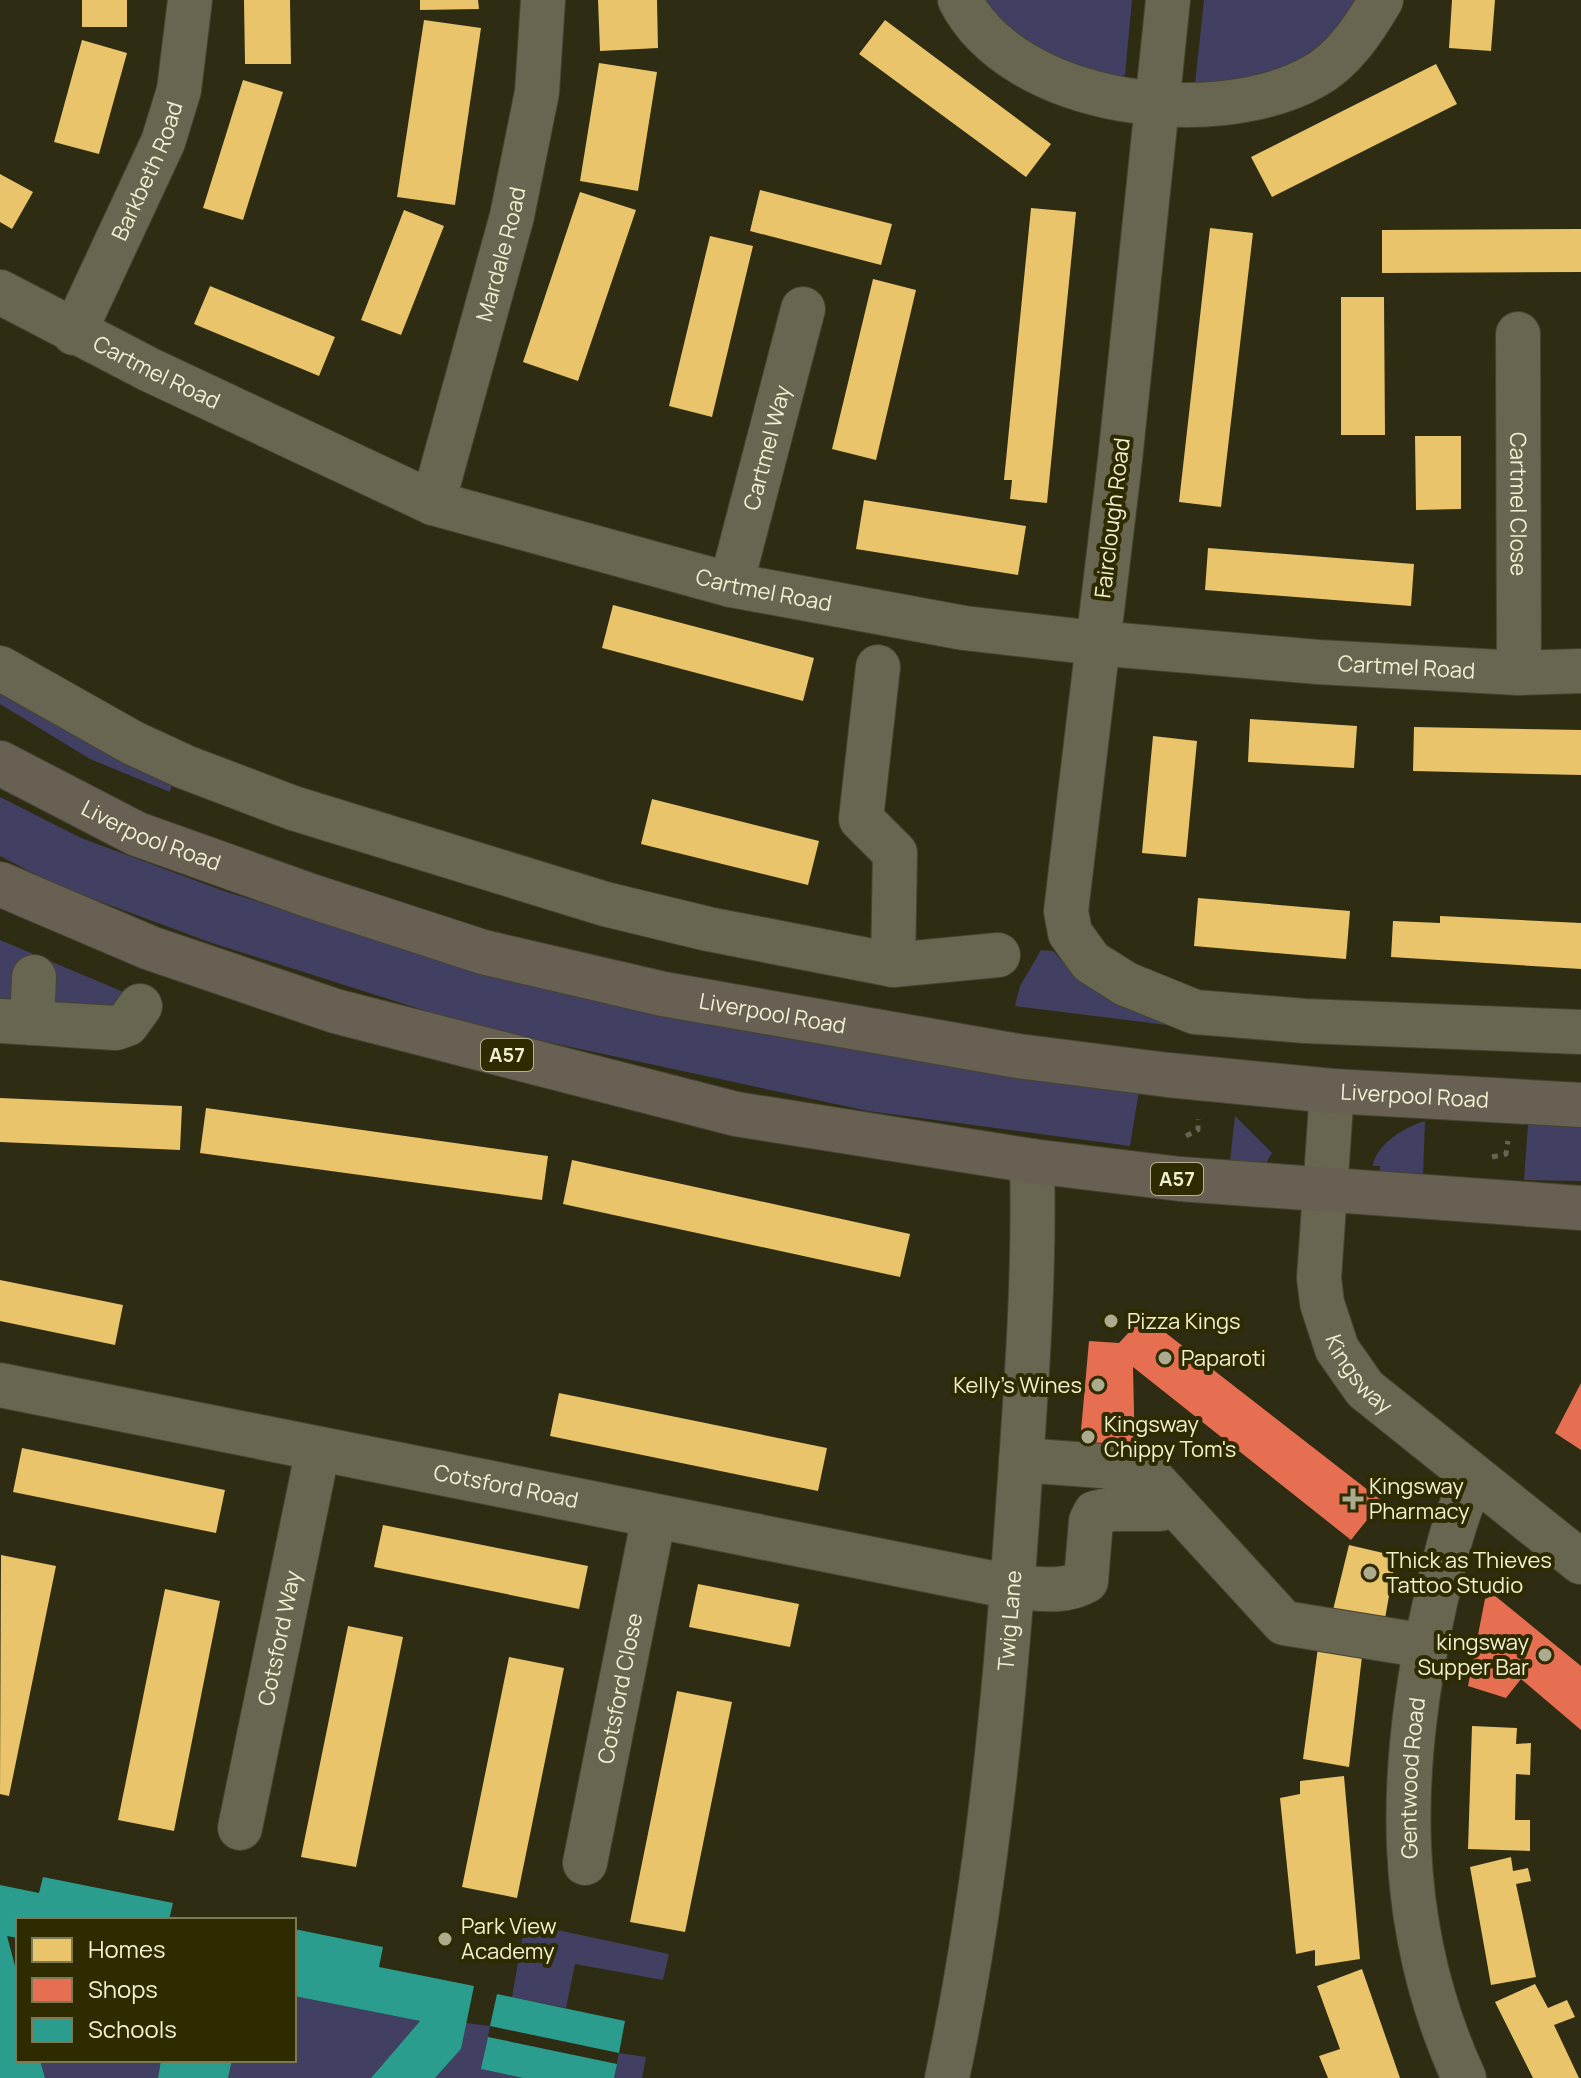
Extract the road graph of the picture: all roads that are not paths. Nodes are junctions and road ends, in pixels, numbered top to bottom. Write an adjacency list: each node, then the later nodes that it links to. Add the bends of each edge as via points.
1 (190, 0): 9 (street, Barkbeth Road, via 179,90 163,142)
2 (543, 0): 11 (street, Mardale Road, via 537,92 512,216)
3 (960, 0): 6 (street, via 992,41 1029,68 1072,86)
4 (1168, 0): 6 (street, Fairclough Road)
5 (1381, 0): 6 (street, via 1342,53 1316,76 1284,91 1249,101)
6 (1159, 103): 13 (street, Fairclough Road)
7 (0, 292): 9 (street, Cartmel Road)
8 (803, 309): 12 (street, Cartmel Way)
9 (74, 333): 11 (street, Cartmel Road)
10 (1518, 334): 17 (street, Cartmel Close)
11 (433, 503): 12 (street, Cartmel Road)
12 (731, 585): 13 (street, Cartmel Road, via 964,628)
13 (1096, 643): 17 (street, Cartmel Road); 25 (street, Fairclough Road, via 1066,911 1070,933 1091,962 1126,984 1195,1012)
14 (878, 667): 21 (street, via 861,819 895,853)
15 (0, 668): 21 (street, via 133,743 293,808 605,904)
16 (1581, 671): 17 (street, Cartmel Road)
17 (1519, 673)
18 (0, 763): 26 (highway, Liverpool Road, via 137,834 483,952 663,994 1018,1056)
19 (0, 884): 28 (highway, A57, via 150,948 335,1011 736,1114)
20 (998, 955): 21 (street)
21 (893, 965)
22 (34, 977): 24 (street)
23 (140, 1006): 24 (street, via 127,1024 116,1028)
24 (16, 1022)
25 (1581, 1032)
26 (1332, 1091): 27 (highway, Liverpool Road); 29 (street, Kingsway)
27 (1581, 1105)
28 (1032, 1161): 29 (highway, A57); 33 (street, Twig Lane, via 1034,1247)
29 (1323, 1192): 30 (highway, A57); 34 (street, Kingsway, via 1319,1278 1337,1349 1365,1389)
30 (1581, 1208)
31 (0, 1385): 32 (street, Cotsford Road)
32 (318, 1449): 36 (street, Cotsford Road); 40 (street, Cotsford Way)
33 (1021, 1460): 38 (street, Twig Lane); 39 (street, via 1143,1469 1284,1623)
34 (1474, 1477): 37 (street, Kingsway); 39 (street, Gentwood Road, via 1455,1516)
35 (1160, 1509): 38 (street, Cotsford Road, via 1095,1513 1086,1581 1077,1586)
36 (654, 1516): 38 (street, Cotsford Road); 41 (street, Cotsford Close)
37 (1581, 1562)
38 (1012, 1587): 42 (street, Twig Lane, via 995,1780)
39 (1426, 1646): 43 (street, Gentwood Road, via 1409,1768 1409,1856 1428,1984)
40 (240, 1828)
41 (585, 1863)
42 (947, 2078)
43 (1464, 2078)

